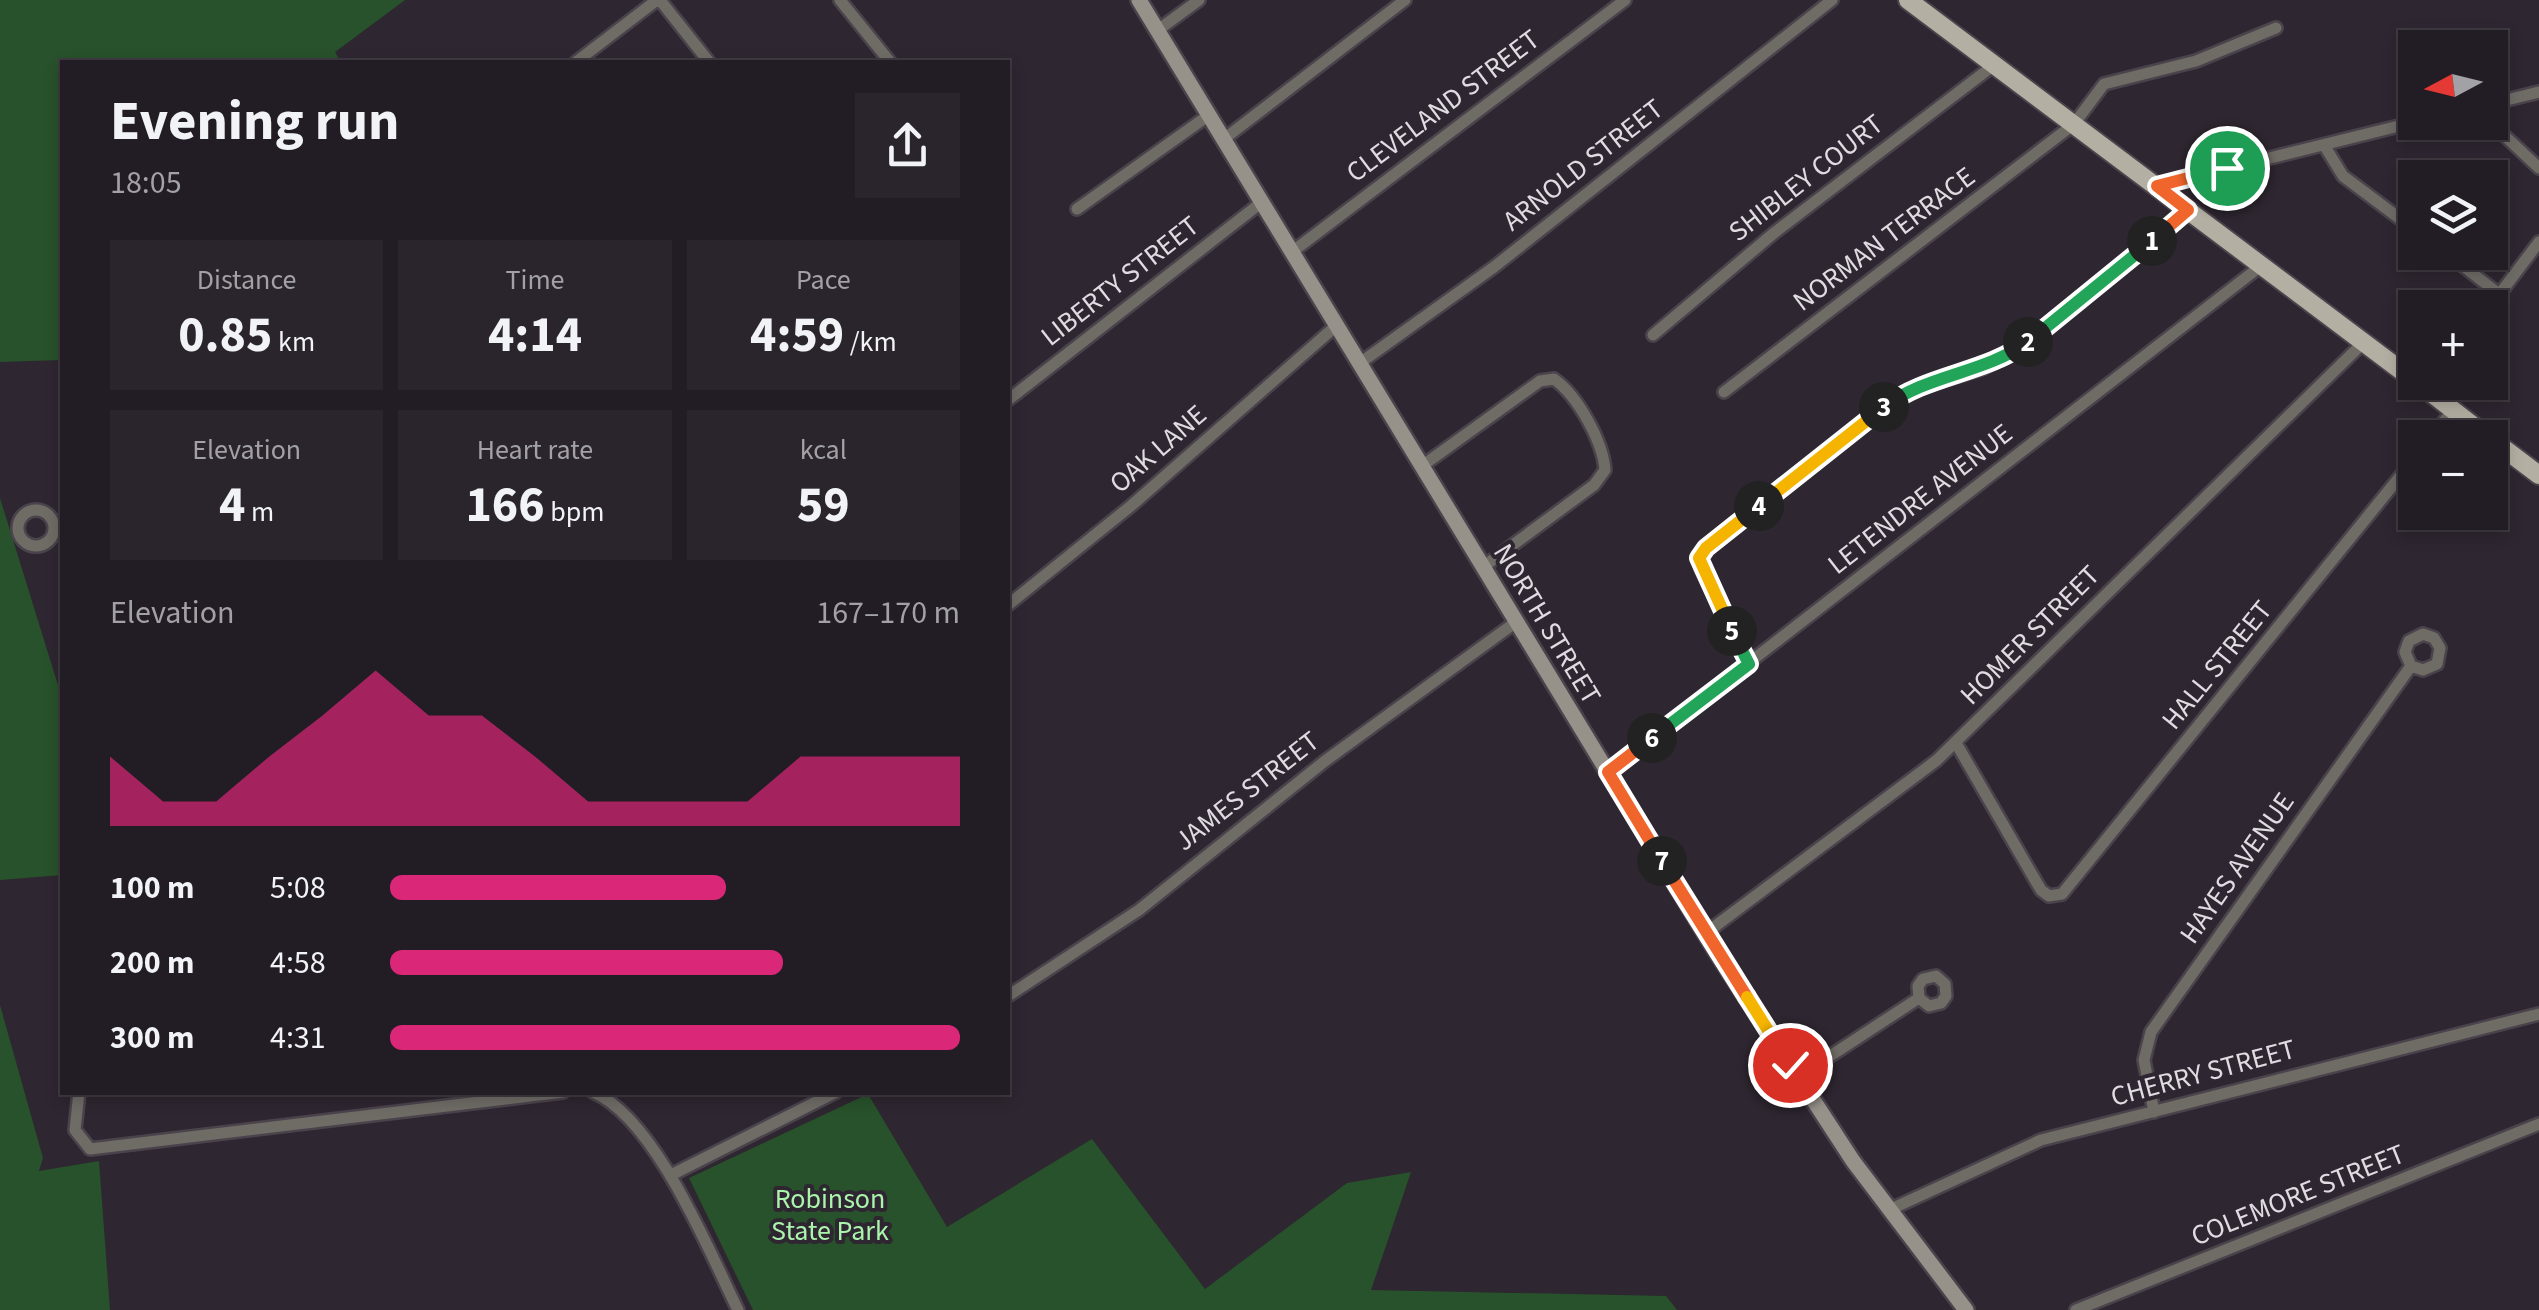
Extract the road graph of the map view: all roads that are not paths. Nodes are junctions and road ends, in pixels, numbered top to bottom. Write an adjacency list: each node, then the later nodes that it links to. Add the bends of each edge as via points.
1 (659, 0): 11 (street); 12 (street)
2 (840, 0): 13 (street)
3 (1139, 0): 10 (main road, NORTH STREET)
4 (1199, 0): 10 (street)
5 (1405, 0): 20 (street)
6 (1625, 0): 30 (street, CLEVELAND STREET)
7 (1832, 0): 38 (street, ARNOLD STREET)
8 (1908, 0): 14 (main road)
9 (2276, 28): 18 (street, NORMAN TERRACE, via 2204,58 2104,84)
10 (1158, 30): 17 (main road, NORTH STREET)
11 (579, 60)
12 (707, 60)
13 (888, 60)
14 (1994, 65): 18 (main road); 36 (street, SHIBLEY COURT)
15 (2539, 92): 16 (street)
16 (2508, 100)
17 (1209, 115): 20 (main road, NORTH STREET); 26 (street)
18 (2074, 124): 24 (main road); 40 (street, NORMAN TERRACE)
19 (2398, 126): 22 (street)
20 (1224, 139): 25 (main road, NORTH STREET)
21 (2508, 139): 23 (street)
22 (2324, 145): 24 (street); 28 (street, via 2343,176)
23 (2539, 168)
24 (2157, 186): 27 (main road)
25 (1262, 202): 30 (main road, NORTH STREET); 41 (street, LIBERTY STREET)
26 (1077, 209)
27 (2188, 210): 31 (main road); 53 (street, via 2011,354 1906,392 1706,548 1699,565)
28 (2398, 217)
29 (2539, 242): 34 (street)
30 (1292, 252): 35 (main road, NORTH STREET)
31 (2262, 265): 37 (main road); 53 (street, LETENDRE AVENUE)
32 (2468, 270): 33 (street)
33 (2494, 290)
34 (2502, 290)
35 (1336, 325): 38 (main road, NORTH STREET); 51 (street, OAK LANE, via 1132,506)
36 (1653, 335)
37 (2364, 342): 39 (main road); 55 (street, HOMER STREET)
38 (1360, 363): 47 (main road, NORTH STREET)
39 (2398, 367)
40 (1724, 392)
41 (1010, 398)
42 (2441, 400): 43 (main road)
43 (2453, 410): 44 (street); 45 (main road)
44 (2445, 420)
45 (2466, 420)
46 (2508, 452): 48 (main road)
47 (1422, 466): 50 (main road, NORTH STREET); 50 (street, via 1540,381 1554,379 1568,393 1602,450 1605,470)
48 (2539, 475)
49 (2398, 479): 55 (street, HALL STREET, via 2075,881 2053,896 2042,890)
50 (1483, 567): 52 (main road, NORTH STREET)
51 (1010, 603)
52 (1516, 622): 56 (main road, NORTH STREET); 58 (street, JAMES STREET, via 1344,746 1139,910)
53 (1749, 664): 56 (street, LETENDRE AVENUE)
54 (2412, 666): 66 (street, HAYES AVENUE, via 2151,1032 2144,1066)
55 (1956, 743): 57 (street, HOMER STREET)
56 (1608, 772): 57 (main road, NORTH STREET)
57 (1706, 933): 61 (main road, NORTH STREET)
58 (1010, 995)
59 (1919, 998): 61 (street)
60 (2539, 1014): 66 (street, CHERRY STREET)
61 (1798, 1077): 69 (main road, NORTH STREET)
62 (78, 1095): 65 (street, via 74,1120 79,1140 90,1149)
63 (599, 1095): 68 (street)
64 (830, 1095): 68 (street)
65 (489, 1096)
66 (2154, 1112): 69 (street, CHERRY STREET, via 2041,1140)
67 (2539, 1124): 72 (street, COLEMORE STREET)
68 (672, 1174): 70 (street)
69 (1889, 1210): 71 (main road, NORTH STREET)
70 (738, 1310)
71 (1966, 1310)
72 (2076, 1310)

